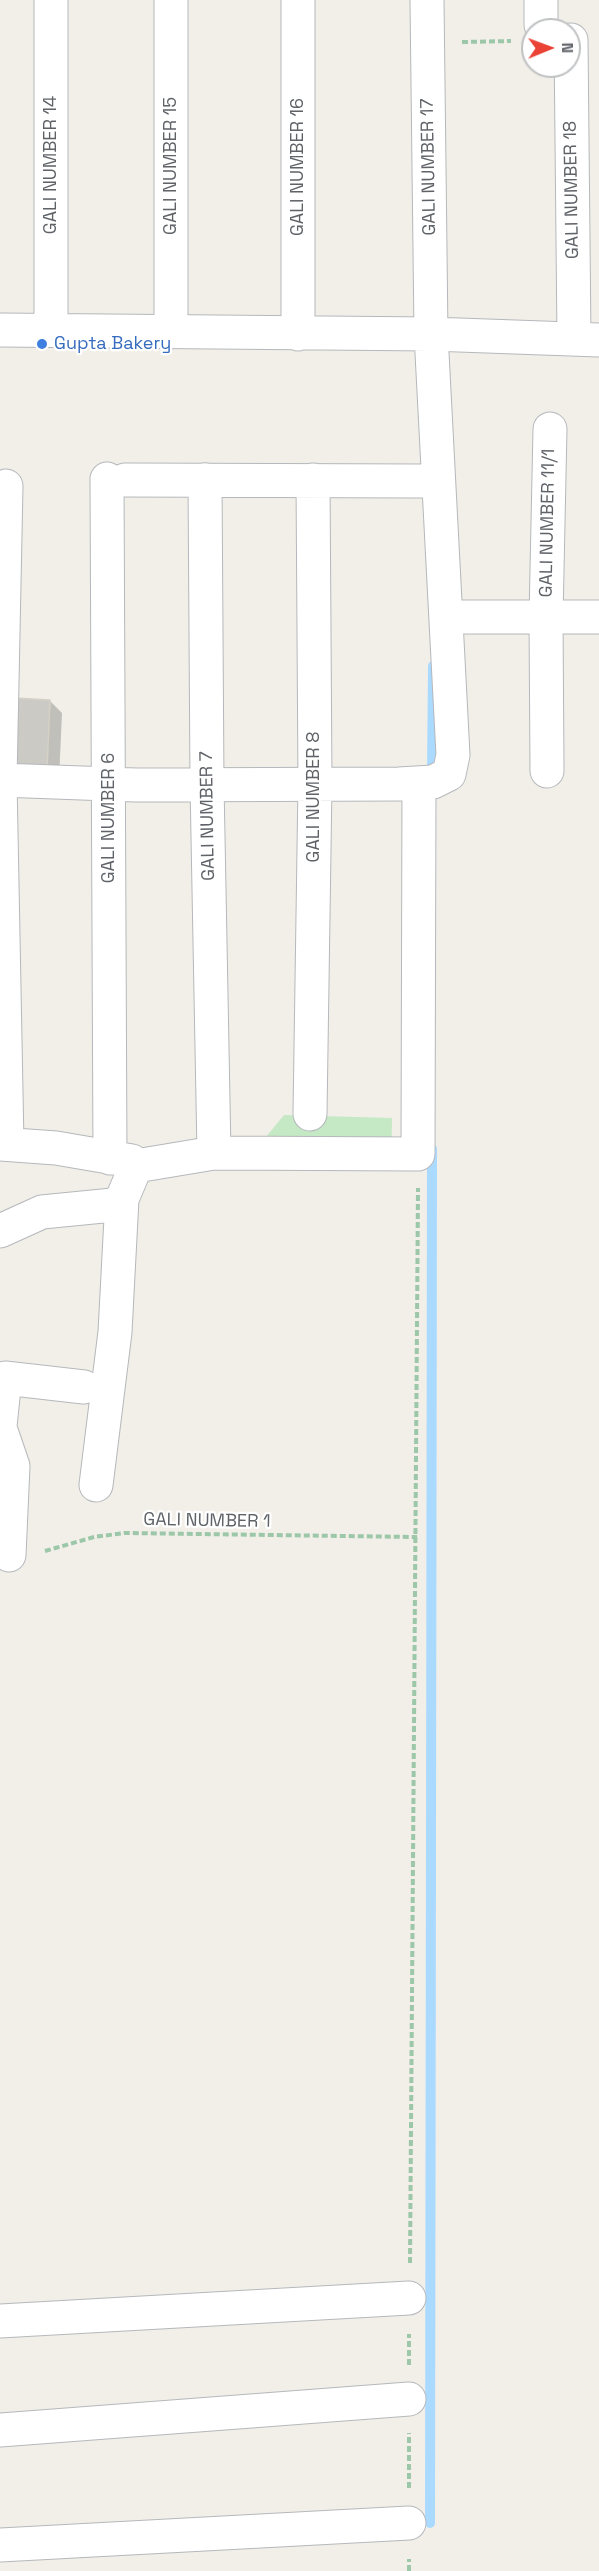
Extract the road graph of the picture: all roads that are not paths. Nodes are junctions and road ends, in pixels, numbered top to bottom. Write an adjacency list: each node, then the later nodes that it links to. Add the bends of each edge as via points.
1 (51, 0): 7 (street, GALI NUMBER 14)
2 (171, 0): 8 (street, GALI NUMBER 15)
3 (298, 0): 9 (street, GALI NUMBER 16)
4 (427, 0): 10 (street, GALI NUMBER 17)
5 (573, 78): 11 (street, GALI NUMBER 18)
6 (0, 330): 7 (street)
7 (51, 330): 8 (street)
8 (171, 332): 9 (street)
9 (298, 334): 10 (street)
10 (431, 334): 11 (street); 17 (street, GALI NUMBER 17)
11 (586, 340)
12 (550, 429): 18 (street, GALI NUMBER 11/1)
13 (206, 480): 14 (street); 23 (street, GALI NUMBER 6, via 116,479); 24 (street, GALI NUMBER 7)
14 (313, 480): 15 (street); 25 (street, GALI NUMBER 8)
15 (421, 481)
16 (6, 486): 21 (street)
17 (446, 617): 18 (street); 22 (street, GALI NUMBER 17, via 453,755 449,774 434,782)
18 (546, 617): 19 (street); 20 (street, GALI NUMBER 11/1)
19 (599, 617)
20 (547, 771)
21 (0, 780): 23 (street); 27 (street)
22 (419, 783): 25 (street); 28 (street, via 418,1154)
23 (109, 784): 24 (street); 29 (street, GALI NUMBER 6)
24 (207, 784): 25 (street); 28 (street, GALI NUMBER 7)
25 (315, 784): 26 (street, GALI NUMBER 8)
26 (310, 1114)
27 (4, 1144): 29 (street)
28 (214, 1153): 30 (street)
29 (110, 1158): 30 (street)
30 (149, 1164): 31 (street, via 136,1166)
31 (122, 1199): 32 (street, via 113,1205 42,1212); 35 (street, via 115,1332)
32 (0, 1231)
33 (84, 1387): 34 (street, via 5,1378)
34 (0, 1427): 36 (street, via 13,1466)
35 (96, 1485)
36 (9, 1556)
37 (409, 2298): 38 (street)
38 (0, 2321)
39 (409, 2399): 40 (street)
40 (0, 2430)
41 (409, 2523): 42 (street)
42 (0, 2545)

